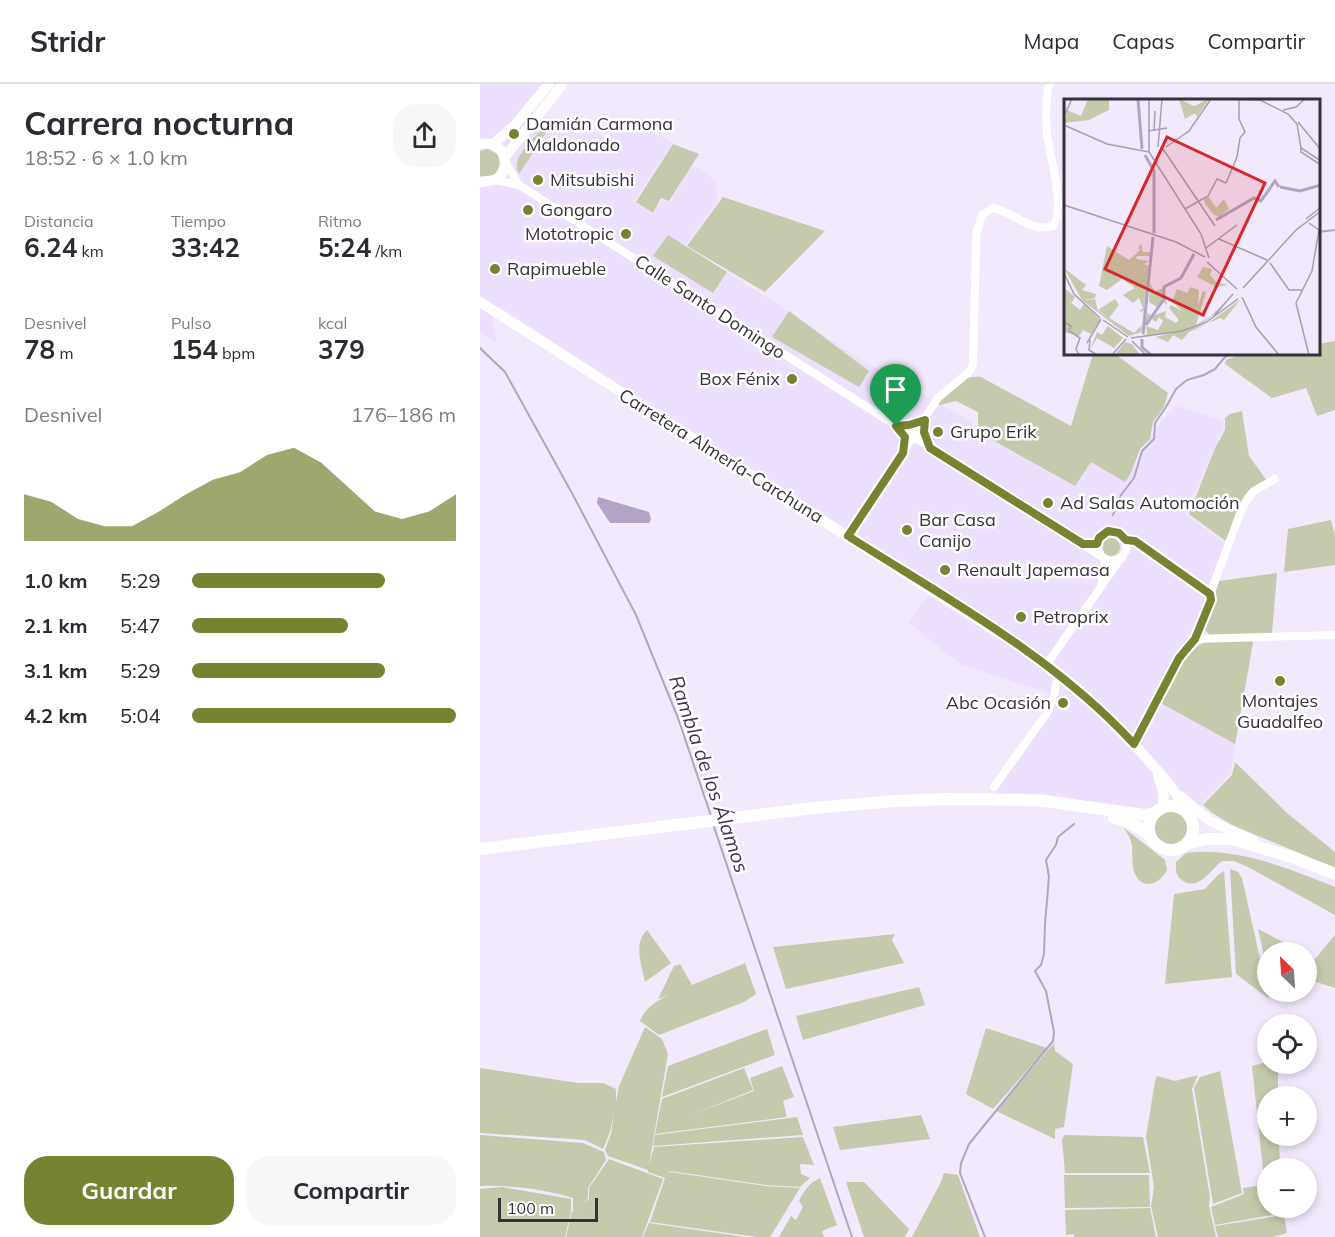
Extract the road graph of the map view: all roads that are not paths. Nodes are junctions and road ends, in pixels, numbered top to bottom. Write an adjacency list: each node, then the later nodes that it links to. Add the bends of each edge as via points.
1 (549, 84): 5 (main road, via 520,120)
2 (563, 84): 6 (main road)
3 (1049, 84): 11 (street, via 1047,132 1056,190 1056,221 1053,226 1038,227 993,208 982,215 977,239 973,364 938,398)
4 (480, 144): 5 (main road)
5 (493, 144): 6 (main road)
6 (506, 160): 7 (main road); 9 (street, Calle Santo Domingo)
7 (496, 180): 8 (main road); 9 (street, Calle Santo Domingo)
8 (480, 182)
9 (519, 184): 12 (street, Calle Santo Domingo)
10 (480, 302): 17 (main road, Carretera Almería-Carchuna)
11 (925, 420): 12 (street); 13 (street); 14 (street, via 924,432)
12 (896, 426): 13 (street, Calle Santo Domingo); 15 (street, via 905,437)
13 (913, 437): 14 (street, Calle Santo Domingo); 15 (street)
14 (930, 448): 15 (street, via 914,447); 19 (street, Calle Santo Domingo)
15 (903, 453): 17 (street)
16 (1275, 479): 24 (street, via 1248,498)
17 (848, 536): 27 (main road, Carretera Almería-Carchuna)
18 (1126, 540): 20 (street, via 1119,533 1108,531); 22 (street); 24 (street, via 1135,541)
19 (1083, 544): 20 (street); 21 (street, Calle Santo Domingo)
20 (1097, 544): 21 (street)
21 (1103, 558): 22 (street); 23 (street)
22 (1122, 558): 23 (street)
23 (1100, 589): 27 (street)
24 (1210, 594): 26 (street)
25 (1335, 635): 26 (street)
26 (1195, 639): 29 (street, via 1179,658)
27 (1047, 664): 28 (main road, Carretera Almería-Carchuna)
28 (1058, 673): 29 (main road, Carretera Almería-Carchuna); 31 (street, via 1047,713)
29 (1134, 744): 30 (main road, Carretera Almería-Carchuna)
30 (1156, 769): 32 (main road, Carretera Almería-Carchuna); 34 (main road, via 1164,795)
31 (994, 786)
32 (1177, 793): 35 (main road); 40 (main road, via 1210,820)
33 (1003, 800): 34 (highway, via 1037,800 1145,815); 36 (highway, via 1127,821); 39 (highway, via 897,801 823,807)
34 (1158, 810): 35 (highway, via 1175,806); 36 (highway)
35 (1190, 816): 37 (highway, via 1210,831); 38 (highway, via 1193,834)
36 (1149, 834): 38 (highway, via 1163,849 1176,850)
37 (1232, 839): 38 (highway); 40 (highway)
38 (1186, 844)
39 (480, 849)
40 (1292, 857): 41 (highway)
41 (1335, 873)

